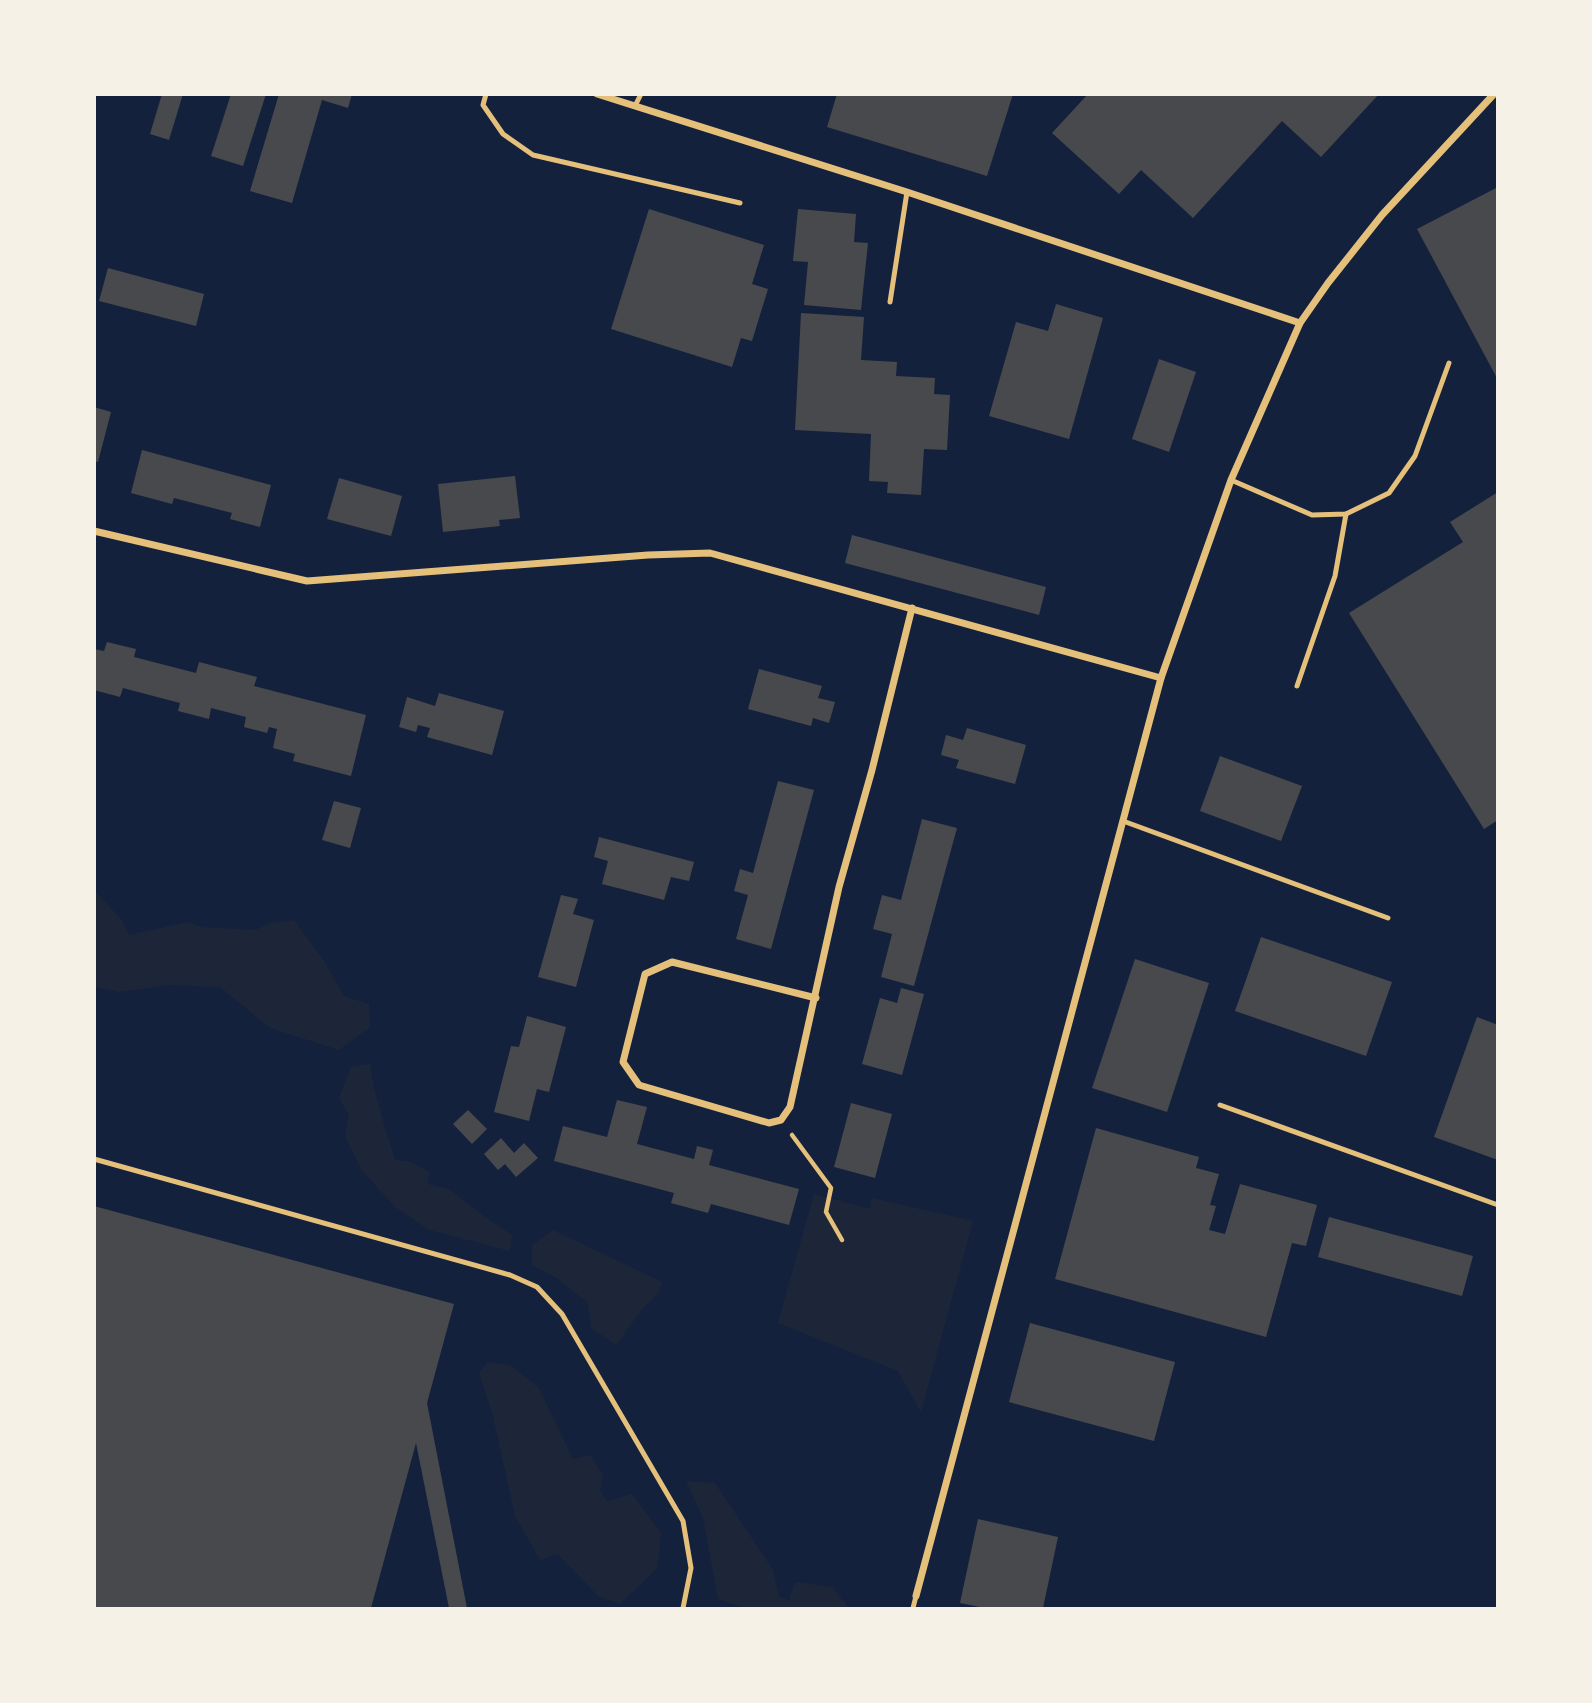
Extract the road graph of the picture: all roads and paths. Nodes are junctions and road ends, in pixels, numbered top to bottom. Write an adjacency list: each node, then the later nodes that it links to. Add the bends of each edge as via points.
1 (486, 94): 7 (lane, via 483,105 503,134 533,155)
2 (597, 94): 5 (street)
3 (641, 94): 5 (lane)
4 (1494, 94): 9 (street, via 1382,215)
5 (635, 106): 6 (street)
6 (907, 192): 8 (lane); 9 (street)
7 (740, 203)
8 (890, 302)
9 (1300, 323): 11 (street)
10 (1449, 363): 12 (lane, via 1415,456 1389,493)
11 (1231, 480): 12 (lane, via 1311,515); 15 (street)
12 (1346, 514): 16 (lane, via 1335,576)
13 (94, 531): 14 (street, via 307,581 710,553)
14 (912, 608): 15 (street); 19 (street, via 839,887)
15 (1161, 678): 17 (street)
16 (1297, 687)
17 (1123, 821): 18 (lane); 25 (street)
18 (1388, 918)
19 (816, 998): 21 (street, via 790,1107); 21 (street, via 673,962 645,974 623,1062 639,1085 769,1123)
20 (1220, 1105): 23 (lane)
21 (781, 1120): 24 (path, via 831,1188 826,1212)
22 (94, 1159): 26 (lane, via 510,1275 537,1287 562,1314 683,1521 691,1568)
23 (1497, 1205)
24 (842, 1240)
25 (916, 1597): 27 (lane)
26 (683, 1608)
27 (914, 1608)

